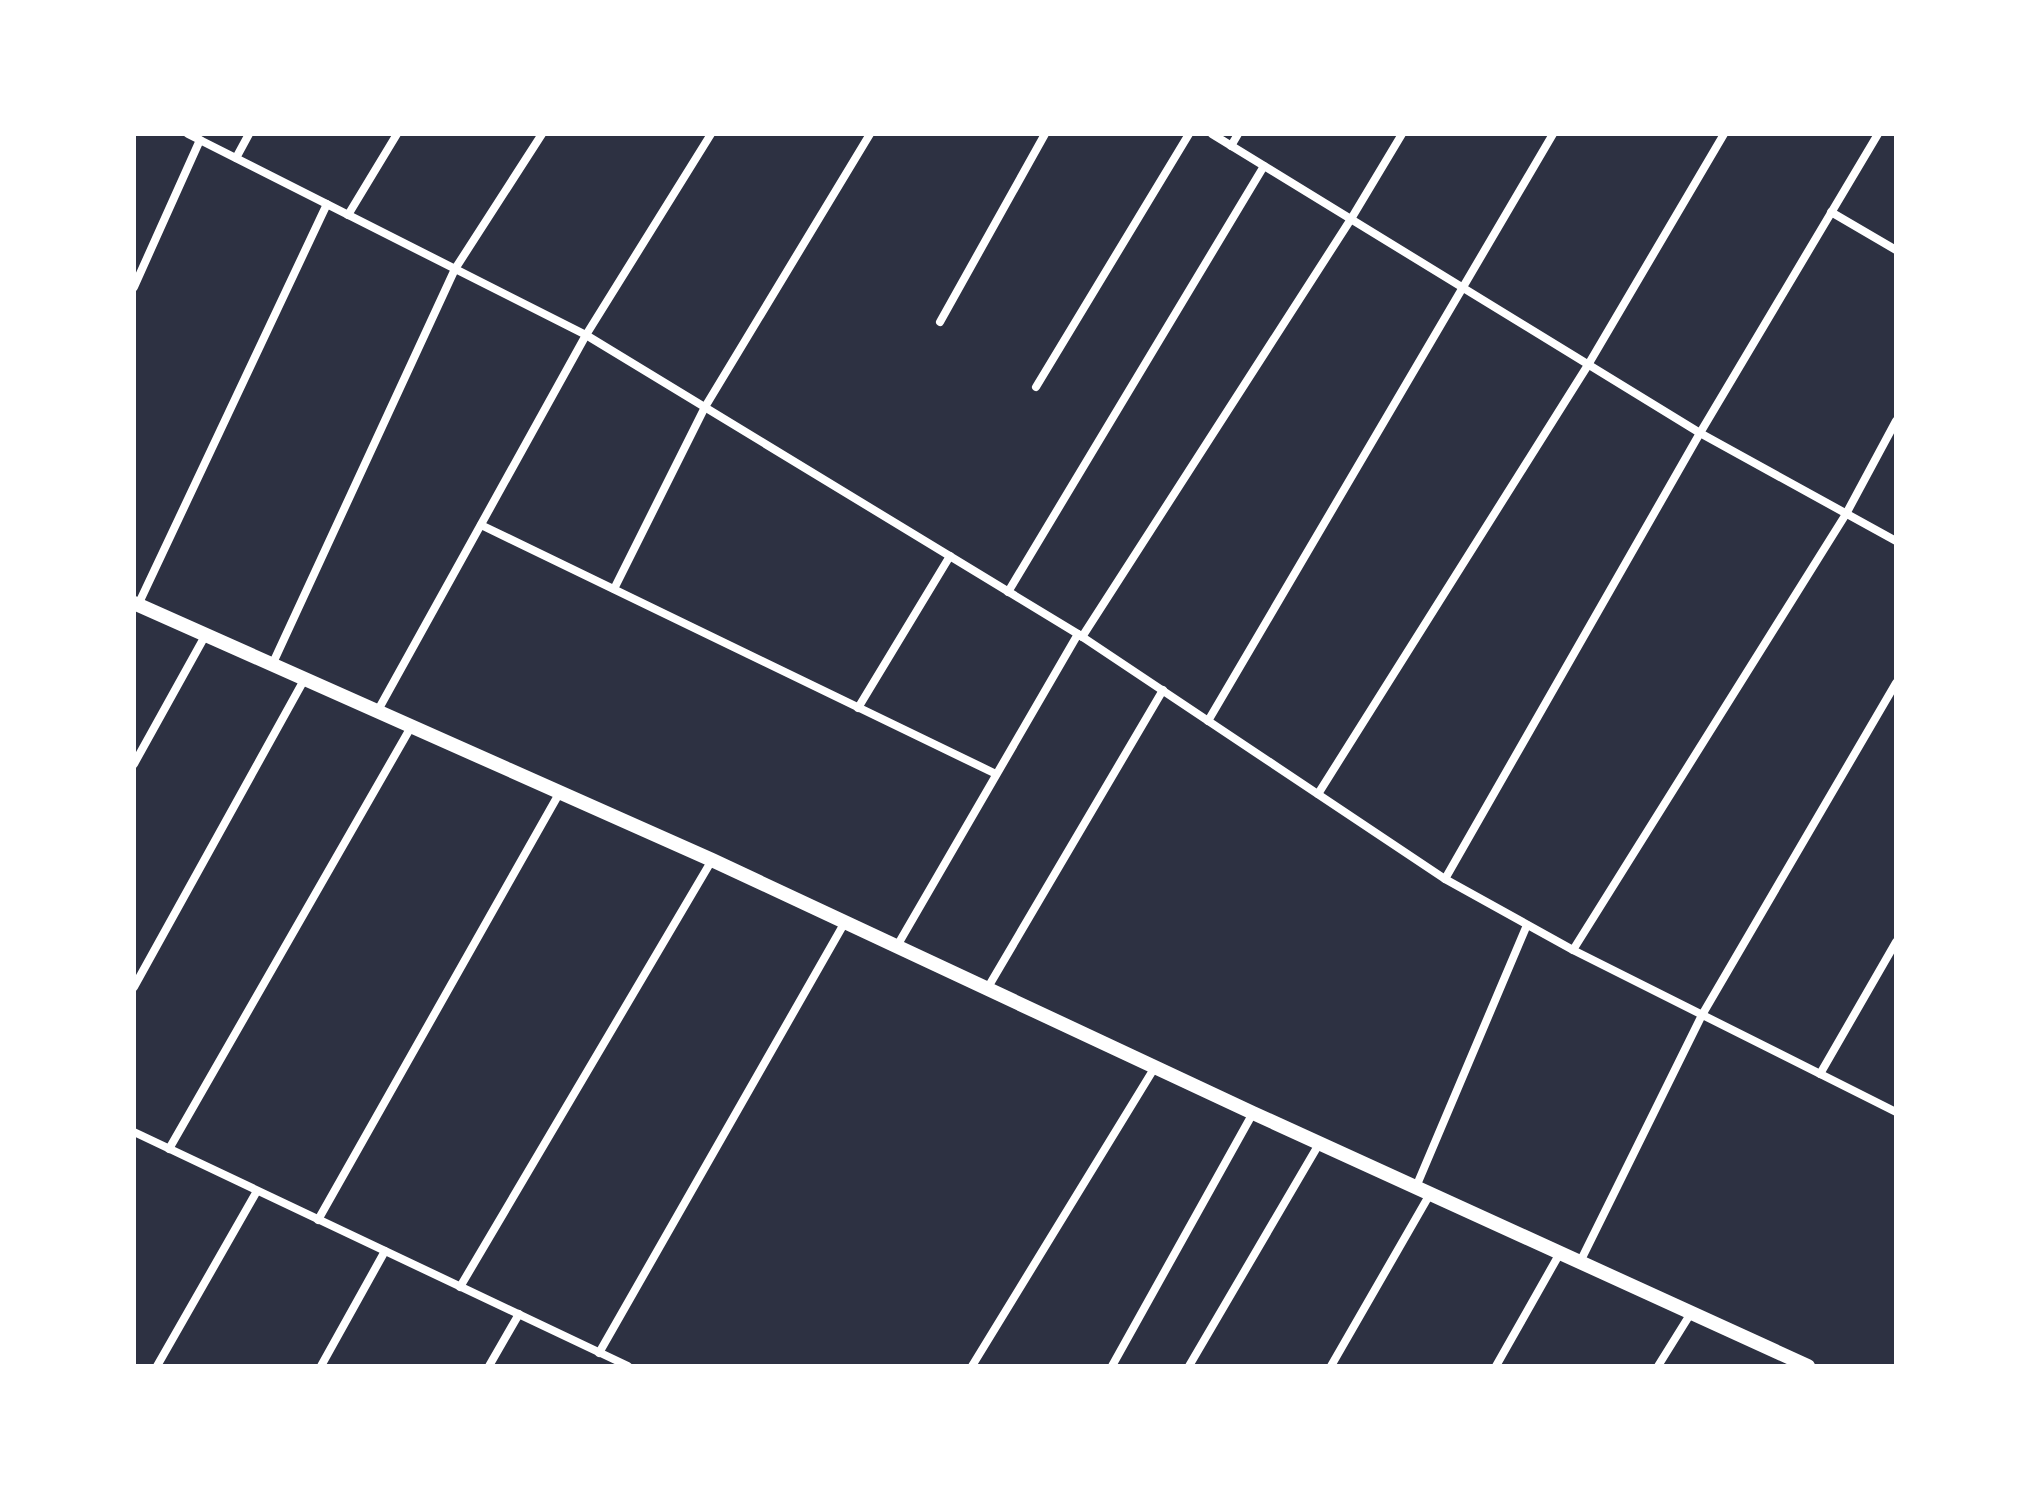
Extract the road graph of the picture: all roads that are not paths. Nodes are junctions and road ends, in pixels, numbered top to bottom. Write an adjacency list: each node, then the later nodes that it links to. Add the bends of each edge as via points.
1 (188, 134): 15 (street)
2 (249, 134): 17 (street)
3 (397, 134): 21 (street)
4 (542, 134): 24 (street)
5 (711, 134): 28 (street)
6 (870, 134): 31 (street)
7 (1045, 134): 27 (street)
8 (1189, 134): 30 (street)
9 (1212, 134): 16 (street)
10 (1238, 134): 16 (street)
11 (1402, 134): 22 (street)
12 (1553, 134): 26 (street)
13 (1724, 134): 29 (street)
14 (1878, 134): 20 (street)
15 (200, 140): 17 (street); 25 (street)
16 (1231, 146): 18 (street)
17 (236, 158): 19 (street)
18 (1264, 166): 22 (street); 39 (street)
19 (327, 204): 21 (street); 40 (street)
20 (1831, 212): 23 (street); 33 (street)
21 (348, 215): 24 (street)
22 (1351, 219): 26 (street); 41 (street)
23 (1896, 250)
24 (455, 269): 28 (street); 43 (street)
25 (134, 287)
26 (1464, 289): 29 (street); 49 (street)
27 (940, 322)
28 (586, 335): 31 (street); 35 (street)
29 (1588, 365): 33 (street); 54 (street)
30 (1036, 387)
31 (705, 407): 37 (street); 38 (street)
32 (1896, 421): 34 (street)
33 (1700, 433): 34 (street); 56 (street)
34 (1846, 514): 36 (street); 61 (street)
35 (481, 525): 38 (street); 48 (street)
36 (1896, 541)
37 (950, 556): 39 (street); 47 (street)
38 (614, 589): 47 (street)
39 (1008, 592): 41 (street)
40 (136, 604): 42 (street)
41 (1080, 635): 46 (street); 52 (street)
42 (205, 636): 43 (street); 51 (street)
43 (272, 665): 44 (street)
44 (304, 680): 48 (street); 62 (street)
45 (1896, 683): 64 (street)
46 (1163, 690): 49 (street); 63 (street)
47 (858, 708): 52 (street)
48 (377, 712): 50 (street)
49 (1208, 721): 54 (street)
50 (411, 727): 53 (street); 71 (street)
51 (134, 764)
52 (996, 774): 60 (street)
53 (560, 792): 55 (street); 75 (street)
54 (1318, 794): 56 (street)
55 (712, 860): 57 (street); 79 (street)
56 (1445, 879): 58 (street)
57 (845, 922): 60 (street); 82 (street)
58 (1527, 925): 61 (street); 72 (street)
59 (1896, 942): 66 (street)
60 (897, 946): 63 (street)
61 (1573, 950): 64 (street)
62 (134, 987)
63 (987, 989): 65 (street)
64 (1702, 1015): 66 (street); 78 (street)
65 (1155, 1067): 68 (street); 87 (street)
66 (1820, 1074): 67 (street)
67 (1896, 1112)
68 (1253, 1113): 70 (street); 88 (street)
69 (134, 1132): 71 (street)
70 (1319, 1144): 72 (street); 89 (street)
71 (169, 1149): 73 (street)
72 (1416, 1187): 74 (street)
73 (257, 1191): 75 (street); 83 (street)
74 (1430, 1194): 77 (street); 90 (street)
75 (318, 1220): 76 (street)
76 (385, 1251): 79 (street); 84 (street)
77 (1560, 1253): 78 (street); 91 (street)
78 (1580, 1262): 80 (street)
79 (460, 1287): 81 (street)
80 (1691, 1313): 92 (street); 93 (street)
81 (519, 1314): 82 (street); 85 (street)
82 (599, 1353): 86 (street)
83 (157, 1366)
84 (321, 1366)
85 (489, 1366)
86 (628, 1366)
87 (972, 1366)
88 (1112, 1366)
89 (1189, 1366)
90 (1331, 1366)
91 (1496, 1366)
92 (1658, 1366)
93 (1808, 1366)

